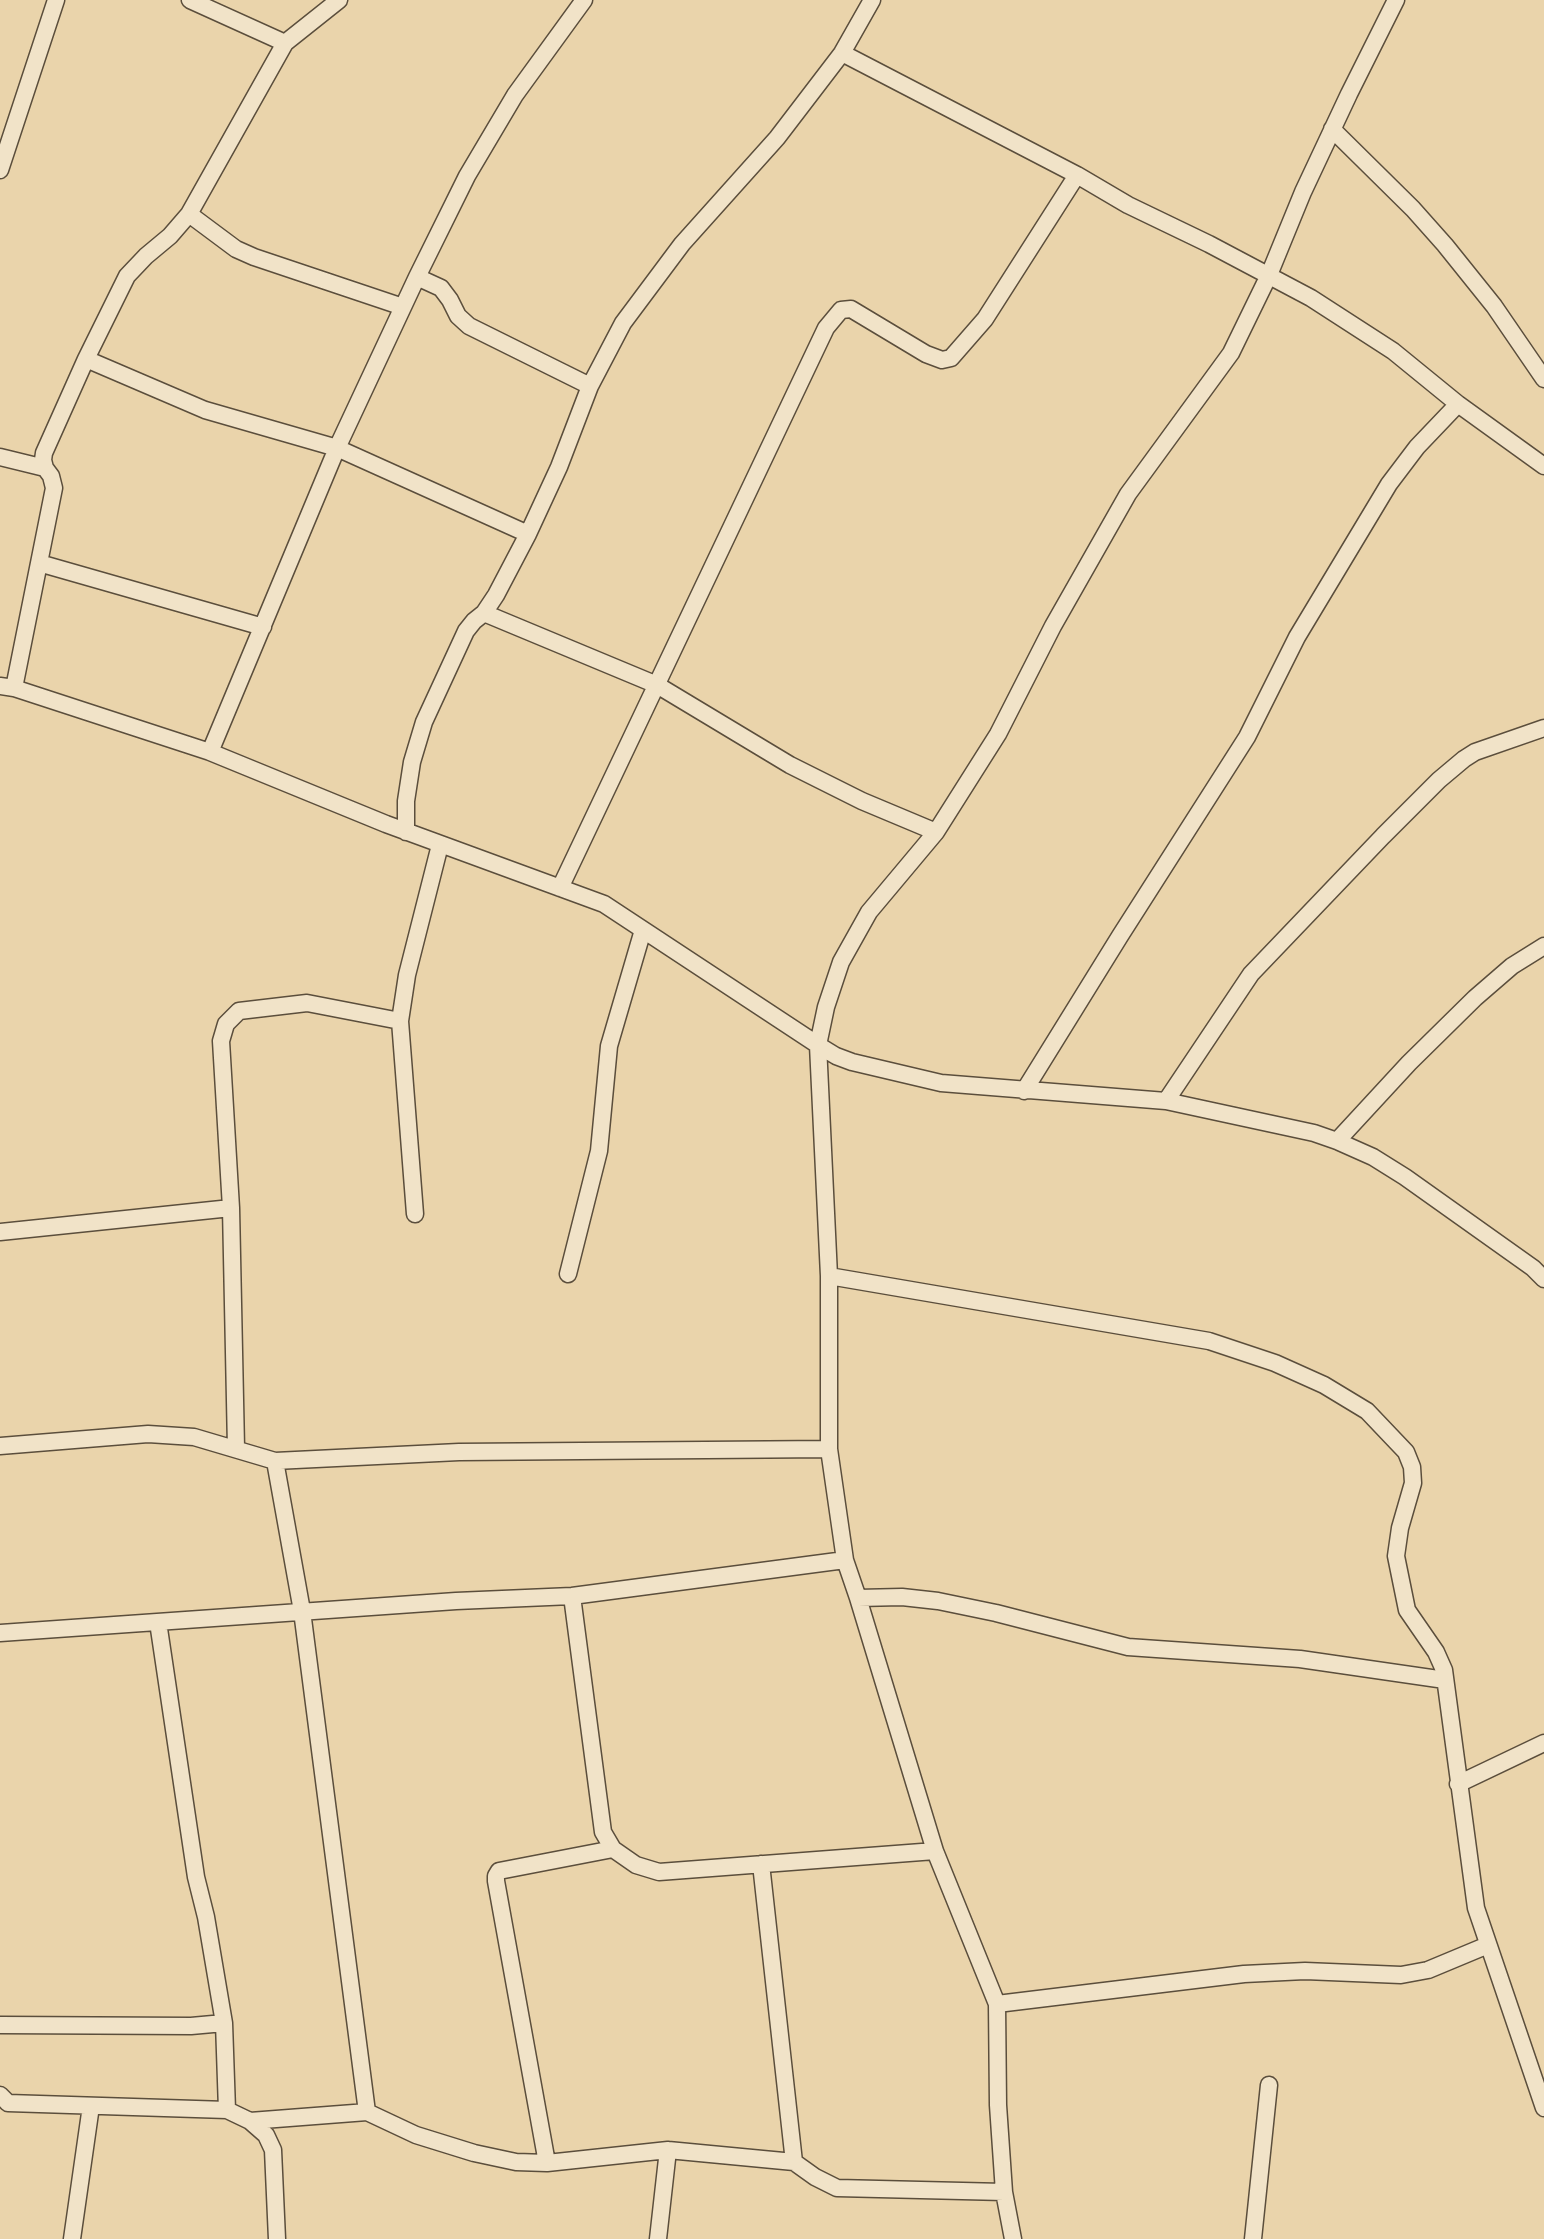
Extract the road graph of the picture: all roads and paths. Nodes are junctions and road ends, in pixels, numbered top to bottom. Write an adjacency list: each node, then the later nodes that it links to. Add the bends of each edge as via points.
1 (56, 0): 10 (street)
2 (190, 0): 7 (street)
3 (339, 0): 7 (street)
4 (584, 0): 14 (street, via 515,95 467,176)
5 (872, 0): 8 (street)
6 (1396, 0): 9 (street)
7 (285, 43): 12 (street)
8 (842, 53): 11 (street); 18 (street, via 777,138 682,244 623,323)
9 (1332, 129): 13 (street); 17 (street, via 1445,245 1494,306)
10 (0, 170)
11 (1077, 175): 13 (street, via 1128,205); 28 (street, via 985,319 951,358 942,360 926,354 851,309 841,310 826,328)
12 (189, 214): 15 (street, via 245,253); 16 (street, via 127,276)
13 (1269, 275): 19 (street, via 1393,351); 33 (street, via 1231,353 1128,494 1053,626 998,734)
14 (417, 277): 15 (street); 18 (street, via 441,288 468,326)
15 (403, 308): 20 (street)
16 (86, 359): 20 (street, via 205,410); 23 (street, via 44,453)
17 (1544, 379)
18 (590, 386): 24 (street)
19 (1458, 404): 22 (street); 40 (street, via 1389,484 1297,637 1247,737)
20 (337, 447): 24 (street); 27 (street)
21 (0, 457): 23 (street)
22 (1544, 466)
23 (45, 468): 25 (street, via 54,488)
24 (528, 534): 26 (street)
25 (39, 563): 27 (street); 29 (street)
26 (484, 613): 28 (street); 32 (street, via 466,631 424,722 412,762)
27 (263, 627): 31 (street)
28 (657, 685): 33 (street, via 790,765); 35 (street)
29 (7, 687): 31 (street)
30 (1544, 728): 41 (street, via 1475,752 1423,796 1251,974)
31 (210, 752): 32 (street)
32 (406, 832): 34 (street)
33 (936, 832): 39 (street, via 869,912 841,962)
34 (440, 845): 35 (street); 38 (street)
35 (560, 888): 36 (street, via 604,904)
36 (643, 930): 39 (street); 47 (street, via 609,1046 599,1151)
37 (1544, 946): 42 (street, via 1512,966 1475,998)
38 (400, 1021): 43 (street, via 307,1003 239,1011 226,1024 221,1041); 44 (street)
39 (818, 1045): 40 (street, via 852,1062 941,1083); 48 (street)
40 (1024, 1091): 41 (street)
41 (1166, 1101): 42 (street)
42 (1337, 1141): 46 (street, via 1397,1172)
43 (231, 1208): 45 (street); 50 (street)
44 (415, 1214)
45 (0, 1232)
46 (1540, 1268)
47 (568, 1274)
48 (829, 1276): 51 (street); 59 (street, via 1209,1341 1285,1367 1367,1411 1406,1452 1412,1467 1413,1483 1396,1556 1407,1611 1436,1652)
49 (0, 1446): 50 (street, via 148,1434 194,1437)
50 (236, 1448): 52 (street)
51 (829, 1449): 52 (street, via 459,1452); 53 (street)
52 (275, 1461): 56 (street)
53 (844, 1560): 54 (street); 55 (street)
54 (572, 1596): 56 (street); 62 (street, via 603,1832)
55 (858, 1598): 59 (street, via 938,1601 1128,1647 1300,1659); 63 (street)
56 (302, 1611): 57 (street); 74 (street)
57 (158, 1622): 58 (street); 67 (street, via 196,1877)
58 (0, 1633)
59 (1445, 1680): 61 (street)
60 (1544, 1743): 61 (street)
61 (1458, 1784): 65 (street, via 1476,1908)
62 (613, 1850): 64 (street, via 636,1865 658,1872); 78 (street, via 499,1871 496,1876)
63 (935, 1851): 64 (street); 66 (street)
64 (761, 1864): 77 (street)
65 (1488, 1946): 66 (street, via 1428,1970 1401,1975 1305,1971 1244,1974); 72 (street)
66 (996, 2004): 79 (street)
67 (224, 2023): 68 (street); 73 (street)
68 (0, 2025)
69 (1269, 2085): 84 (street)
70 (0, 2095): 71 (street, via 8,2103)
71 (91, 2106): 73 (street); 80 (street)
72 (1544, 2108)
73 (227, 2110): 75 (street)
74 (367, 2112): 75 (street); 78 (street, via 416,2135 474,2153 516,2162)
75 (250, 2121): 81 (street, via 266,2135 273,2150)
76 (668, 2150): 77 (street); 78 (street); 82 (street)
77 (794, 2162): 79 (street, via 837,2188)
78 (547, 2163)
79 (1004, 2192): 83 (street)
80 (72, 2239)
81 (276, 2239)
82 (658, 2239)
83 (1013, 2239)
84 (1253, 2239)

